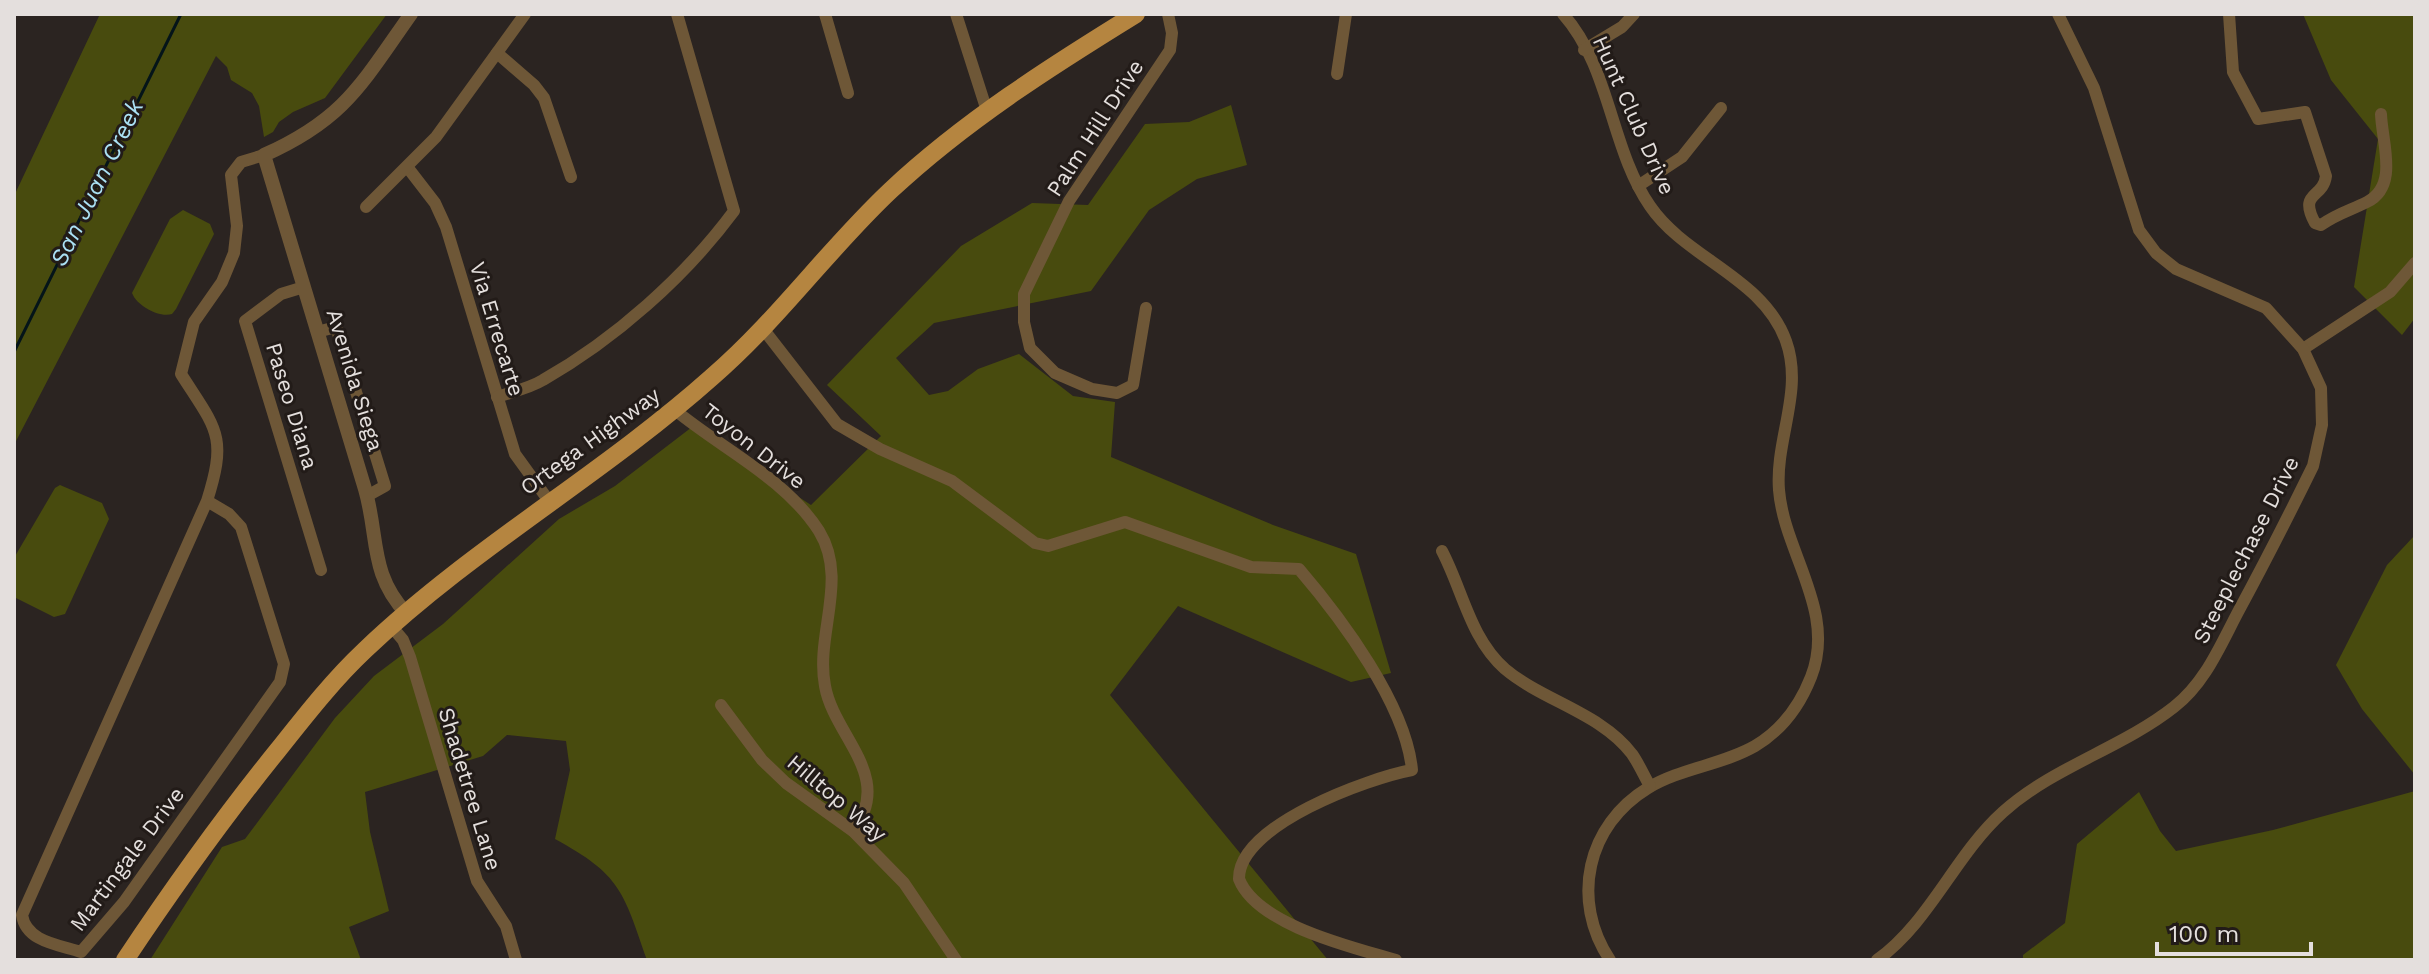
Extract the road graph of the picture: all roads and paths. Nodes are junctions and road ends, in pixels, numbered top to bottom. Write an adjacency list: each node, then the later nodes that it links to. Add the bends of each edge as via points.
1 (411, 14): 20 (street, via 351,99 327,121)
2 (525, 14): 14 (street)
3 (677, 14): 30 (street, via 734,211 639,311 541,382)
4 (825, 14): 16 (street)
5 (956, 14): 18 (street)
6 (1136, 14): 18 (main road, Ortega Highway)
7 (1168, 14): 27 (street, Palm Hill Drive, via 1170,50 1069,201 1024,294 1023,312 1030,348 1055,373 1117,393 1133,385)
8 (1346, 14): 15 (street)
9 (1563, 14): 13 (street, Hunt Club Drive)
10 (1634, 14): 13 (street)
11 (2058, 14): 29 (street, Steeplechase Drive, via 2094,88 2139,230 2176,269 2266,308)
12 (2229, 14): 19 (street, via 2233,72 2258,119 2305,112 2326,176 2310,198 2315,223 2321,225 2367,202 2383,188)
13 (1584, 50): 23 (street, Hunt Club Drive, via 1605,89)
14 (497, 53): 21 (street); 22 (street, via 544,98)
15 (1337, 74)
16 (848, 93)
17 (1721, 108): 23 (street, via 1682,157)
18 (987, 111): 28 (main road, Ortega Highway, via 890,192)
19 (2381, 114)
20 (264, 155): 26 (street, Avenida Siega); 32 (street, Martingale Drive, via 241,162 231,175 237,226 234,253 222,282 194,322 181,374 218,436 221,455)
21 (408, 168): 24 (street); 30 (street, Via Errecarte, via 446,227)
22 (571, 177)
23 (1638, 186): 39 (street, Hunt Club Drive, via 1679,239 1761,301 1785,337 1792,396 1779,456 1779,492 1819,634 1805,692 1769,736 1733,756)
24 (366, 207)
25 (2415, 263): 29 (street, via 2390,292)
26 (304, 287): 35 (street, Paseo Diana, via 281,294 245,321); 36 (street, Avenida Siega, via 367,496 377,564 394,601)
27 (1146, 308)
28 (764, 330): 31 (main road, Ortega Highway); 44 (street, via 844,429 952,481 1035,543 1048,546 1125,522 1251,567 1299,569 1353,636 1396,714 1412,770 1344,791 1280,824 1247,856 1239,879 1254,901 1273,915 1360,952)
29 (2303, 349): 46 (street, Steeplechase Drive, via 2321,388 2322,425 2313,466 2206,673 2172,709 2004,811 1916,922)
30 (497, 397): 33 (street, Via Errecarte, via 515,454)
31 (675, 410): 33 (main road, Ortega Highway); 40 (street, Toyon Drive, via 765,476 799,506 821,535 833,593 823,652 825,690 860,758 867,795 863,818)
32 (207, 501): 32 (street, Martingale Drive, via 241,527 284,664 280,682 124,902 81,952 34,936 22,915)
33 (549, 501): 36 (main road, Ortega Highway)
34 (1442, 551): 39 (street, via 1478,636 1504,667 1542,695 1588,718 1631,752)
35 (321, 570)
36 (407, 614): 37 (main road, Ortega Highway)
37 (392, 627): 41 (main road, Ortega Highway, via 325,692 258,775); 42 (street, Shadetree Lane, via 410,657 477,881 499,914)
38 (721, 705): 40 (street, Hilltop Way, via 786,783)
39 (1650, 786): 45 (street, Hunt Club Drive, via 1605,828 1590,862 1589,918)
40 (853, 831): 43 (street, Hilltop Way, via 904,883)
41 (125, 960)
42 (516, 960)
43 (956, 960)
44 (1396, 960)
45 (1610, 960)
46 (1877, 960)

